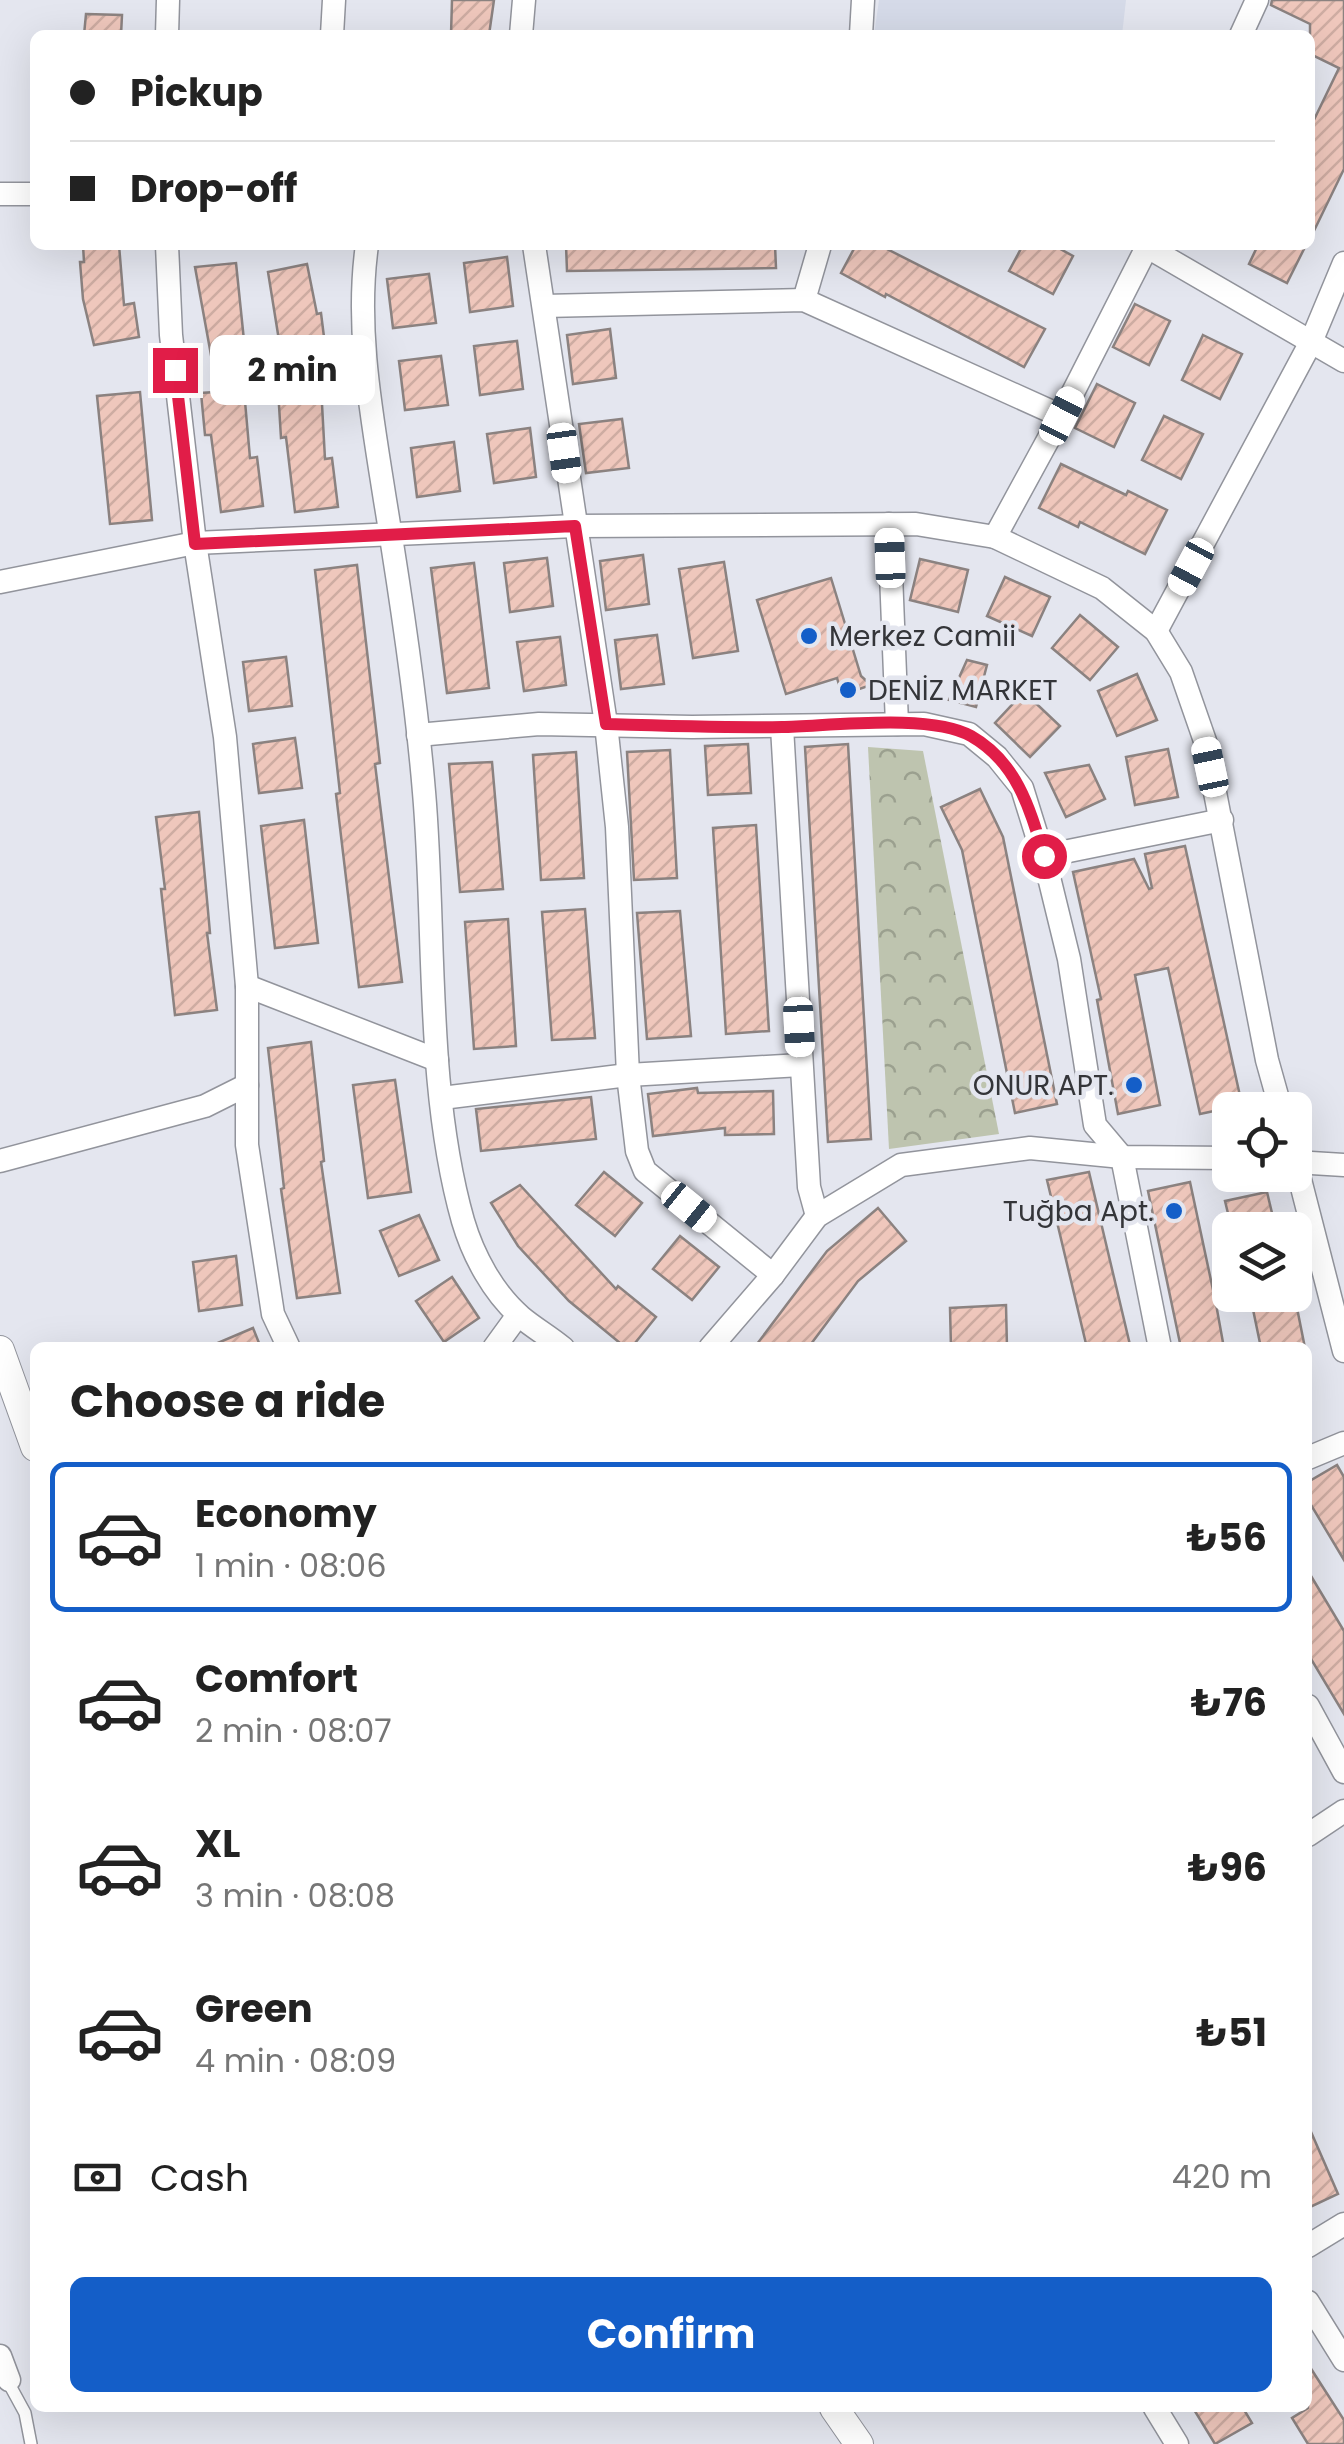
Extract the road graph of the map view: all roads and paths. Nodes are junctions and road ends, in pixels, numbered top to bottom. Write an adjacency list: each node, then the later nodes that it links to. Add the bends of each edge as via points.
1 (168, 0): 6 (street)
2 (334, 0): 7 (street)
3 (524, 0): 8 (street)
4 (863, 0): 9 (street)
5 (1256, 0): 10 (street)
6 (167, 30)
7 (332, 30)
8 (521, 30)
9 (861, 30)
10 (1243, 30)
11 (0, 194): 12 (street)
12 (30, 194)
13 (166, 250): 29 (street)
14 (366, 250): 27 (street, via 361,285 369,397)
15 (535, 250): 21 (street)
16 (819, 250): 20 (street)
17 (1144, 250): 24 (street)
18 (1153, 250): 22 (street)
19 (1344, 262): 22 (street)
20 (804, 300): 21 (street); 24 (street)
21 (544, 306): 26 (street)
22 (1310, 342): 23 (street); 31 (street)
23 (1344, 361)
24 (1062, 416): 28 (street)
25 (889, 524): 26 (street); 28 (street); 33 (street)
26 (575, 526): 27 (street); 32 (street)
27 (391, 534): 29 (street); 35 (street)
28 (995, 536): 31 (street, via 1102,588)
29 (195, 544): 30 (street); 38 (street, via 225,737)
30 (0, 582)
31 (1156, 631): 36 (street, via 1181,672)
32 (606, 724): 34 (street); 35 (street); 41 (street)
33 (897, 724): 34 (street); 37 (street, via 969,734 998,757 1022,788)
34 (782, 727): 40 (street)
35 (418, 735): 39 (street)
36 (1222, 820): 37 (street); 43 (street)
37 (1044, 856): 45 (street, via 1095,1125)
38 (247, 986): 39 (street); 42 (street)
39 (437, 1060): 44 (street)
40 (801, 1065): 41 (street); 51 (street, via 809,1188)
41 (628, 1075): 44 (street); 52 (street, via 644,1171)
42 (247, 1085): 47 (street, via 205,1106); 54 (street, via 247,1144 261,1246 273,1314)
43 (1276, 1092)
44 (442, 1098): 53 (street, via 463,1220 479,1264)
45 (1122, 1158): 46 (street); 51 (street, via 1030,1148 901,1165); 58 (street)
46 (1212, 1158)
47 (0, 1161)
48 (1312, 1163): 49 (street)
49 (1344, 1165)
50 (1303, 1192): 60 (street)
51 (817, 1216): 52 (street)
52 (773, 1276): 57 (street)
53 (518, 1315): 55 (street); 56 (street)
54 (286, 1342)
55 (498, 1342)
56 (556, 1342)
57 (715, 1342)
58 (1159, 1342)
59 (0, 1350): 61 (street)
60 (1344, 1351)
61 (30, 1433)
62 (1344, 1443): 63 (street)
63 (1312, 1456)
64 (1312, 1713): 65 (street)
65 (1344, 1772)
66 (1344, 1811): 67 (street)
67 (1312, 1833)
68 (1344, 2224): 69 (street)
69 (1312, 2244)
70 (1312, 2308): 72 (street)
71 (0, 2356): 73 (street)
72 (1344, 2360)
73 (5, 2380): 76 (lane, via 25,2414)
74 (837, 2412): 77 (street)
75 (1157, 2412): 78 (street)
76 (31, 2444)
77 (859, 2444)
78 (1177, 2444)

